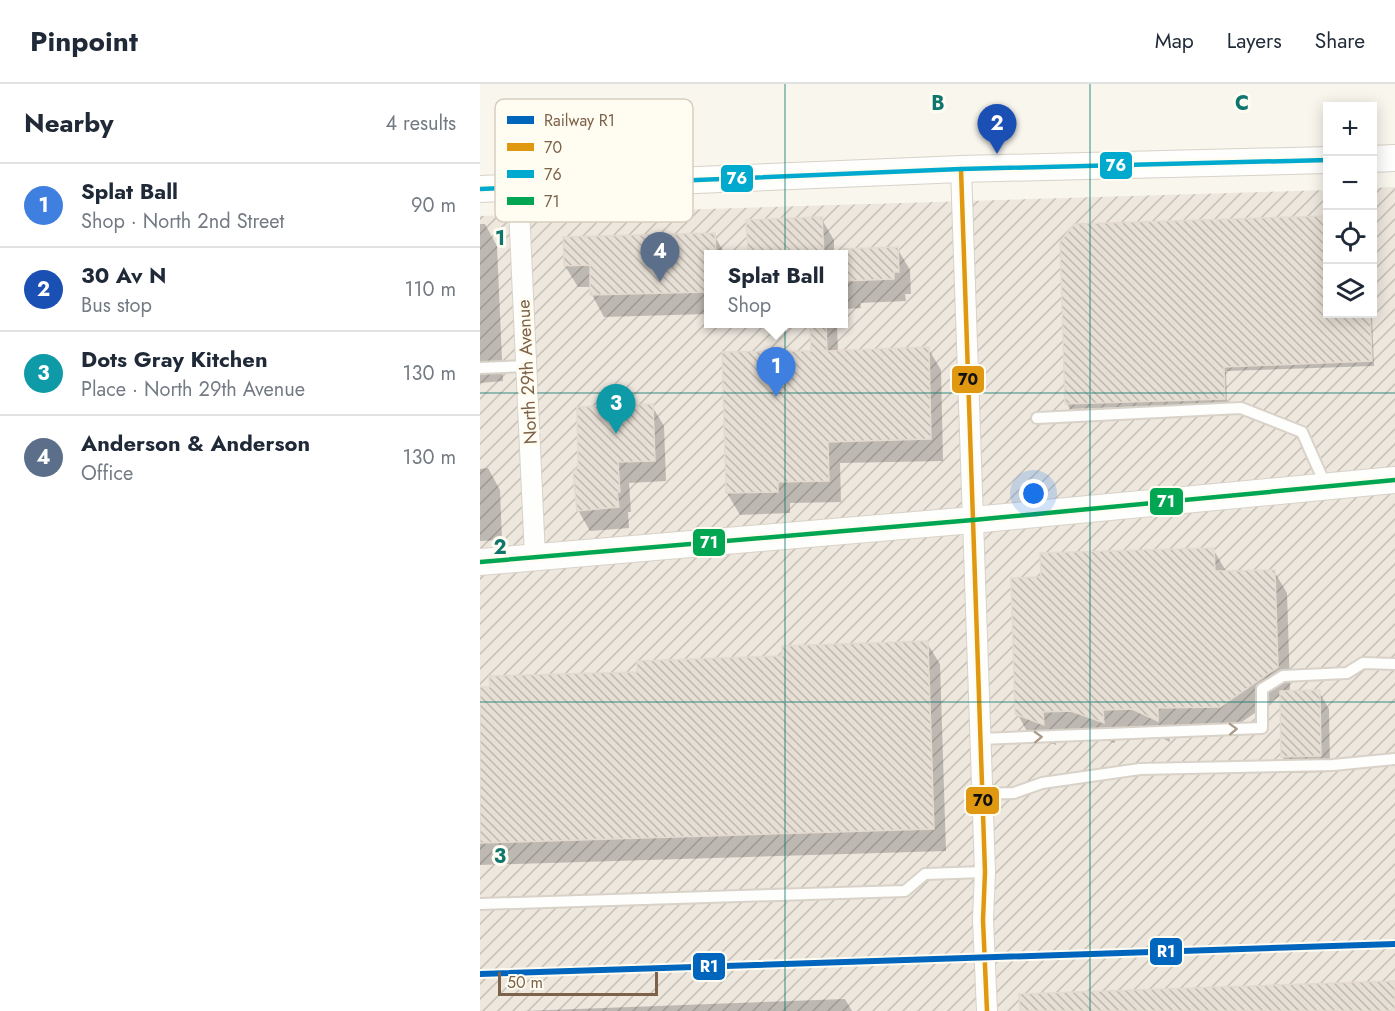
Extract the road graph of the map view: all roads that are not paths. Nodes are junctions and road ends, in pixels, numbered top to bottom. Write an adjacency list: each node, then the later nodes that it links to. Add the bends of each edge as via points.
1 (1395, 158): 2 (street)
2 (1377, 159)
3 (1323, 160): 4 (street)
4 (961, 169): 5 (street); 14 (street)
5 (693, 180)
6 (495, 188): 7 (street)
7 (480, 189)
8 (520, 222): 9 (street, North 29th Avenue)
9 (526, 366): 10 (lane); 15 (street, North 29th Avenue)
10 (480, 368)
11 (1038, 418): 13 (lane, via 1241,408 1302,432)
12 (1395, 480): 13 (street)
13 (1326, 486): 14 (street)
14 (973, 520): 15 (street); 18 (street)
15 (535, 557): 16 (street)
16 (480, 562)
17 (1395, 664): 18 (lane, one-way to 17, via 1262,728 1262,689 1283,676 1347,673 1363,663)
18 (980, 739): 20 (street)
19 (1395, 759): 20 (lane, via 1333,765 1140,769 1042,783 1014,793)
20 (981, 794): 21 (street)
21 (985, 872): 22 (lane, via 925,874 905,891); 23 (street)
22 (480, 904)
23 (987, 1011)

